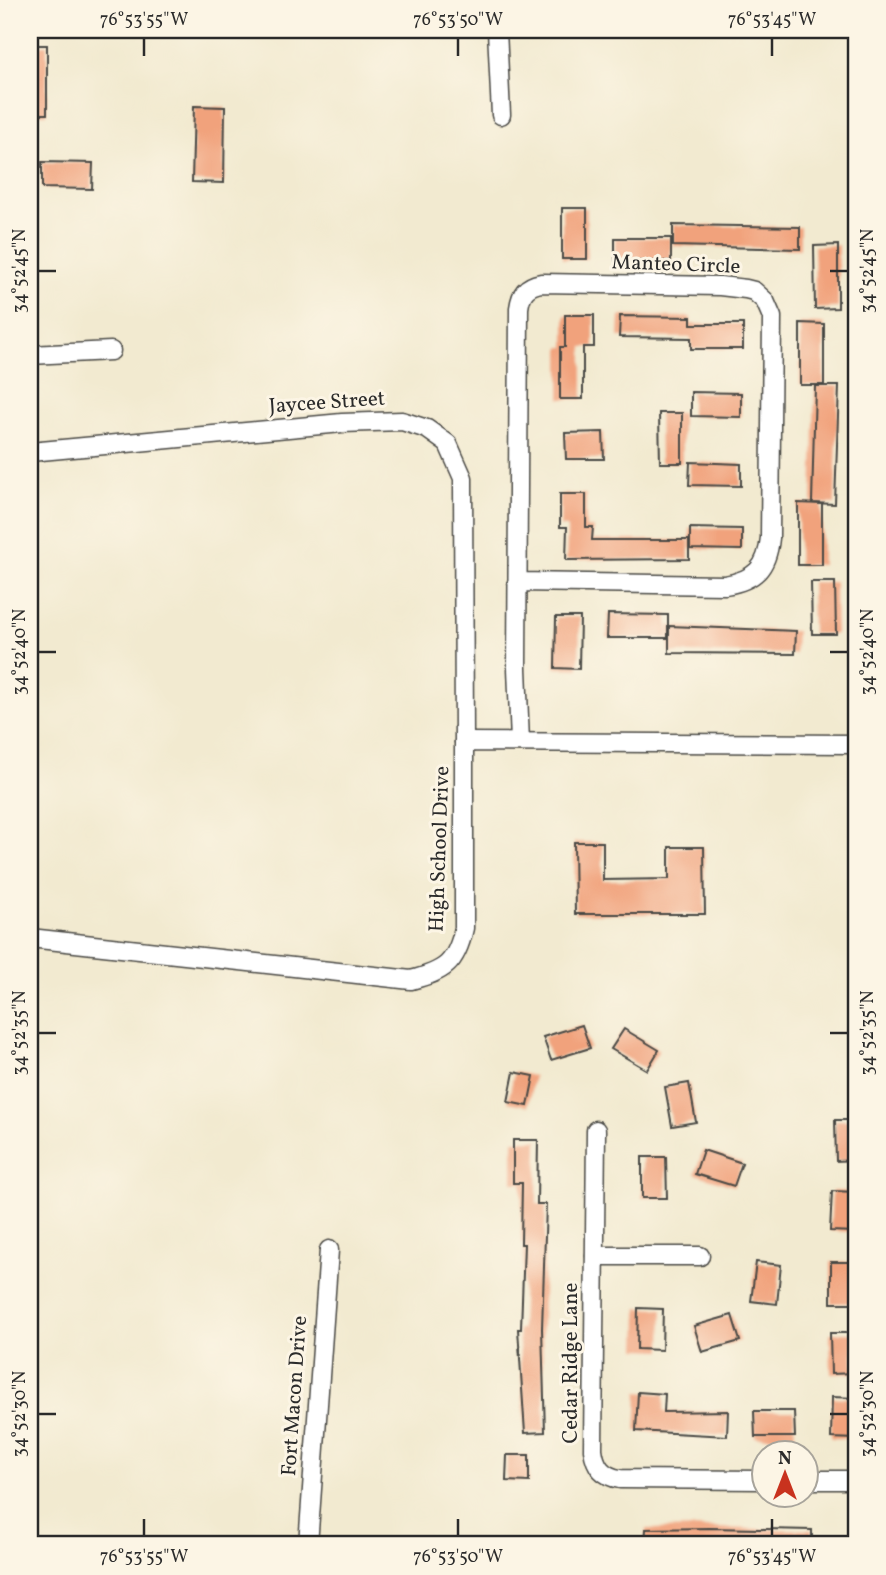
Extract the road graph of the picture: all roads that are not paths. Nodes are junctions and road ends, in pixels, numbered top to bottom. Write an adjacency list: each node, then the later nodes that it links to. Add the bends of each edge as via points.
1 (497, 30): 2 (street)
2 (501, 115)
3 (111, 351): 4 (street)
4 (30, 355)
5 (30, 452): 7 (street, Jaycee Street, via 342,423 402,421 427,429 448,444 463,478)
6 (517, 582): 6 (street, Manteo Circle, via 725,584 759,572 770,538 772,317 754,291 720,286 541,283 524,290 519,308); 8 (street, Manteo Circle)
7 (464, 742): 8 (street, High School Drive); 10 (street, High School Drive, via 464,928 456,953 439,972 411,979)
8 (520, 742): 9 (street, High School Drive)
9 (856, 744)
10 (30, 938)
11 (596, 1130): 13 (street, Cedar Ridge Lane)
12 (329, 1250): 18 (street, Fort Macon Drive)
13 (595, 1255): 14 (street); 15 (street, Cedar Ridge Lane, via 593,1449 597,1467 620,1479)
14 (700, 1256)
15 (750, 1480)
16 (820, 1480): 17 (street)
17 (856, 1480)
18 (308, 1545)

